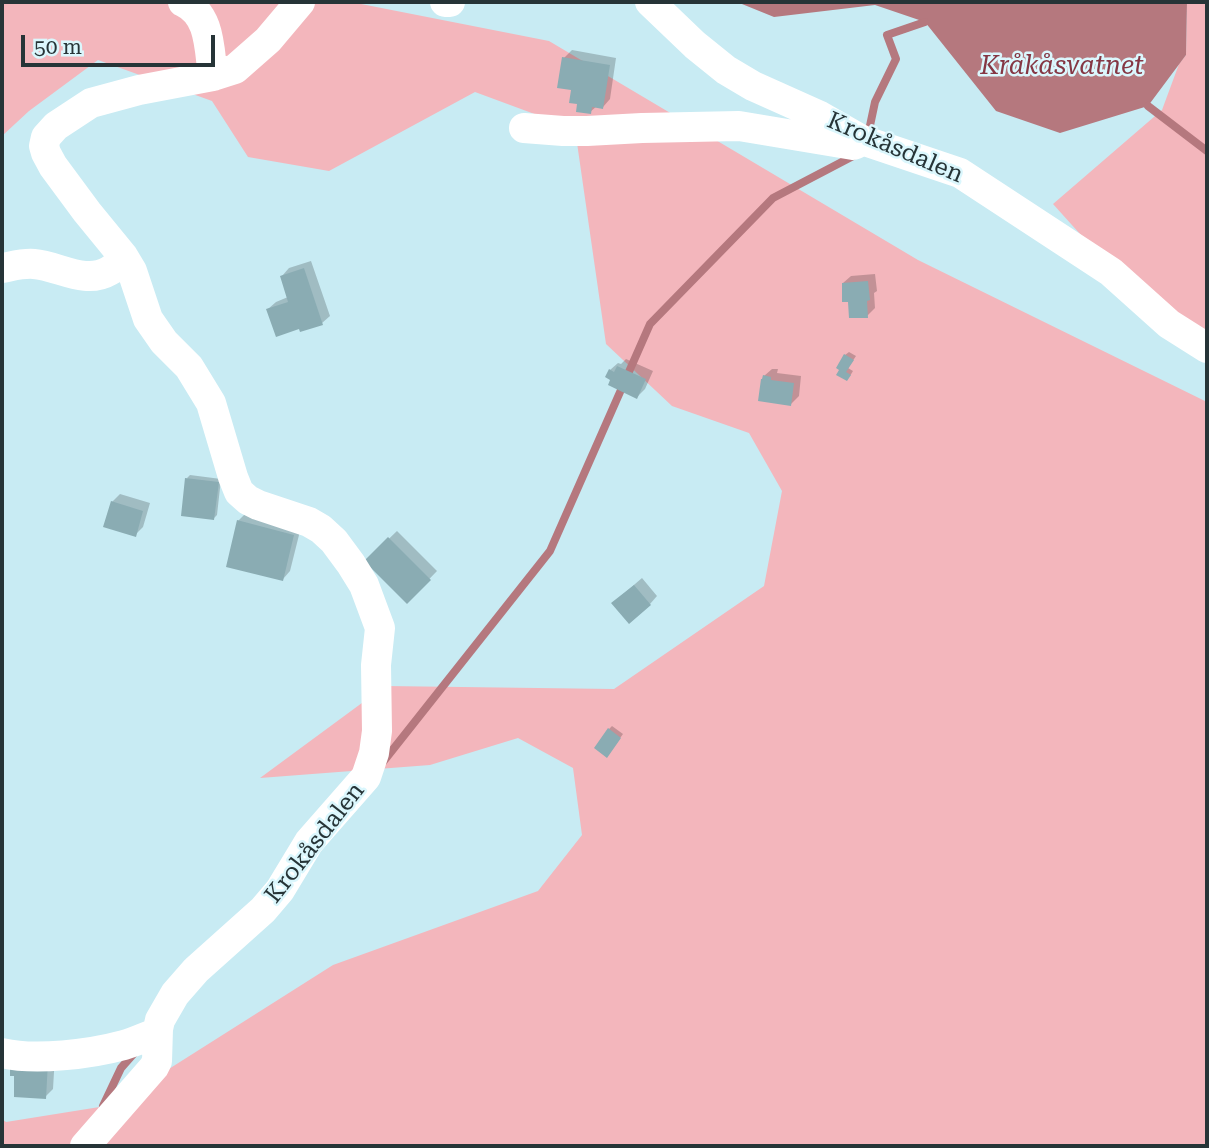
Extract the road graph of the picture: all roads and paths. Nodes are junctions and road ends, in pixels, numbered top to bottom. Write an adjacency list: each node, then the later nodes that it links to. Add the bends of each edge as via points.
1 (183, 2): 4 (street, via 199,14 206,27)
2 (300, 2): 4 (street, Krokåsdalen, via 235,69)
3 (650, 2): 6 (street, Krokåsdalen, via 726,70)
4 (213, 75): 7 (street, Krokåsdalen, via 91,103 46,137 44,146 53,166)
5 (524, 128): 6 (street, via 587,131 739,126 853,145)
6 (862, 140): 9 (street, Krokåsdalen, via 960,173 1111,272 1169,324)
7 (123, 256): 8 (street, via 116,267 92,277 36,264); 10 (street, Krokåsdalen, via 148,319 189,367 211,402 239,492 258,505 309,522 334,541 364,585 380,628 377,731 366,777 309,842 263,910 175,994)
8 (2, 268)
9 (1207, 348)
10 (158, 1029): 11 (street, via 108,1049 52,1056); 12 (street, Krokåsdalen, via 154,1067)
11 (2, 1053)
12 (85, 1146)

